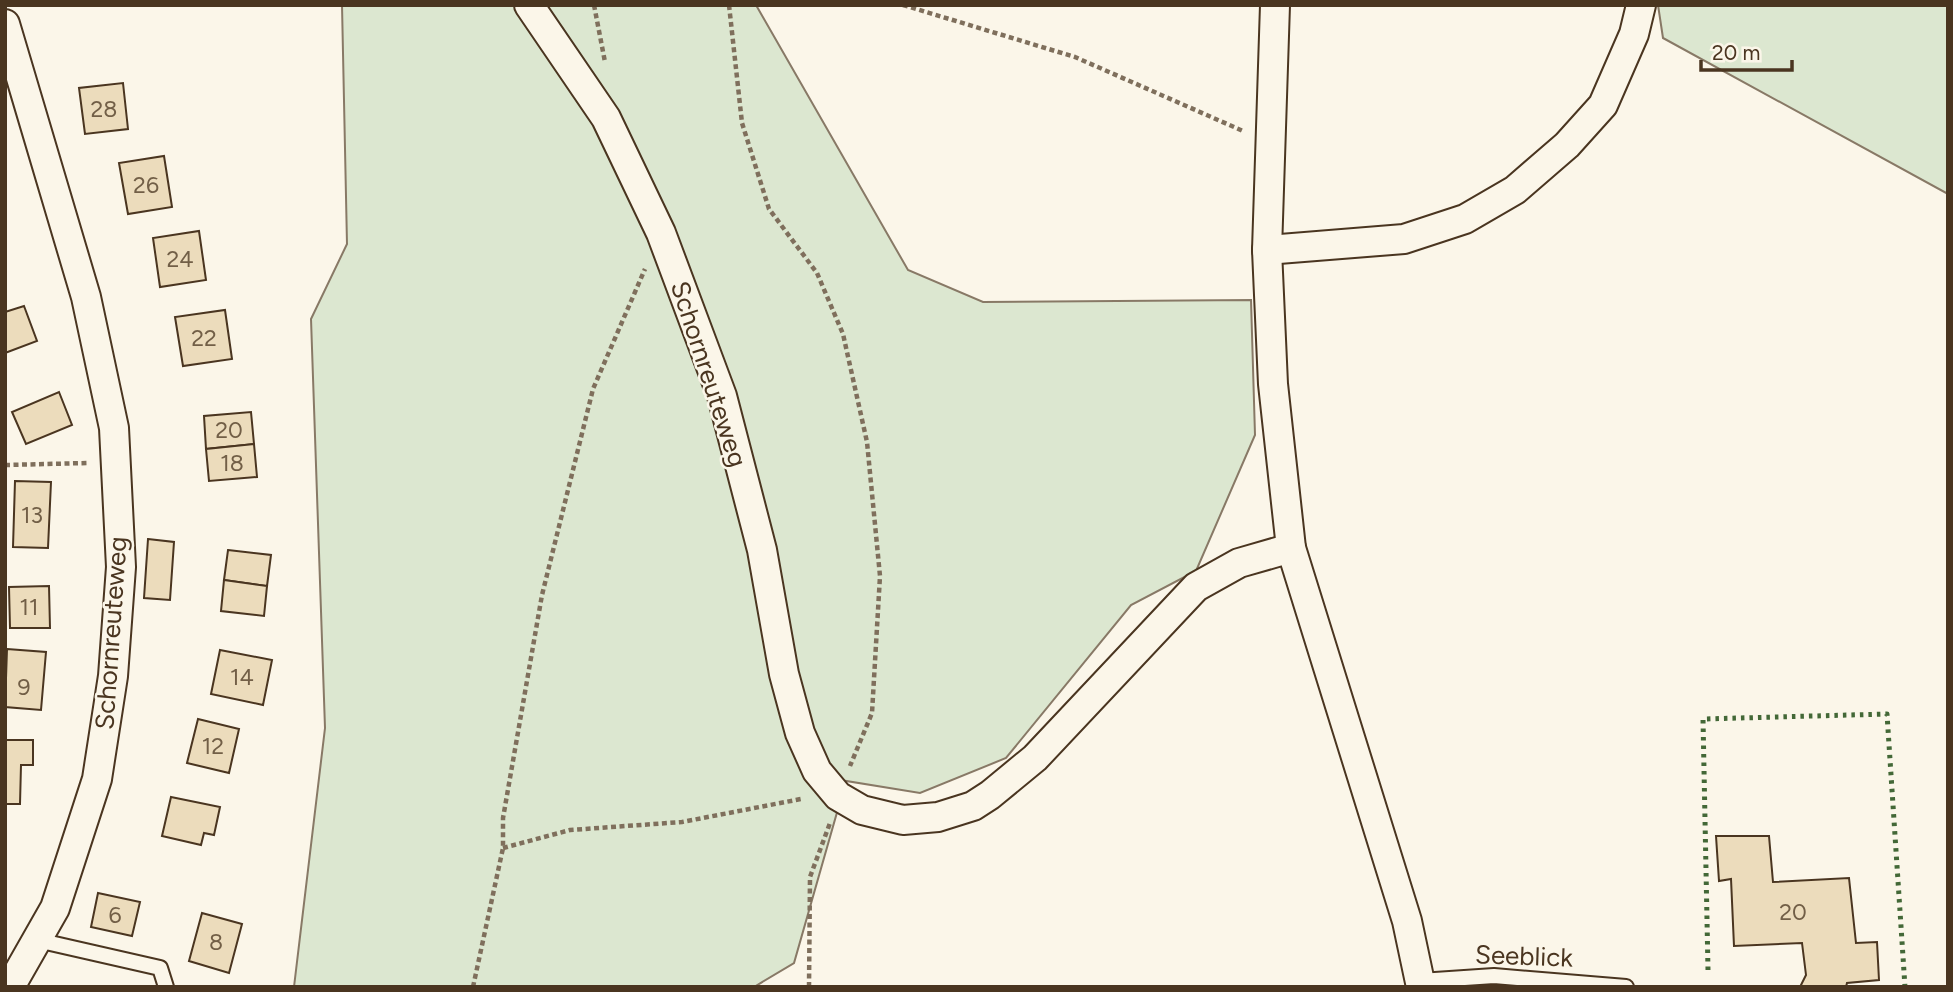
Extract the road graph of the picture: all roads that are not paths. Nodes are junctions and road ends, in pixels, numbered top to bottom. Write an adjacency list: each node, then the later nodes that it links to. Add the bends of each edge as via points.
1 (529, 5): 6 (street, Schornreuteweg, via 606,118 662,233 722,397 762,550 784,674 800,733 817,771 838,796 862,810 903,820 938,817 973,806 1035,758 1196,587 1239,563)
2 (1275, 5): 5 (street)
3 (1641, 5): 5 (street, via 1634,34 1603,105 1567,145 1515,190 1465,219 1404,239)
4 (5, 24): 7 (street, Schornreuteweg, via 86,297 114,428 121,568 113,676 97,779 55,908)
5 (1268, 250): 6 (street, via 1273,384)
6 (1291, 548): 8 (street, via 1407,921)
7 (37, 940): 9 (street, Schornreuteweg); 10 (lane, via 160,968)
8 (1421, 984): 11 (lane, Seeblick, via 1493,976)
9 (10, 987)
10 (166, 987)
11 (1626, 987)

